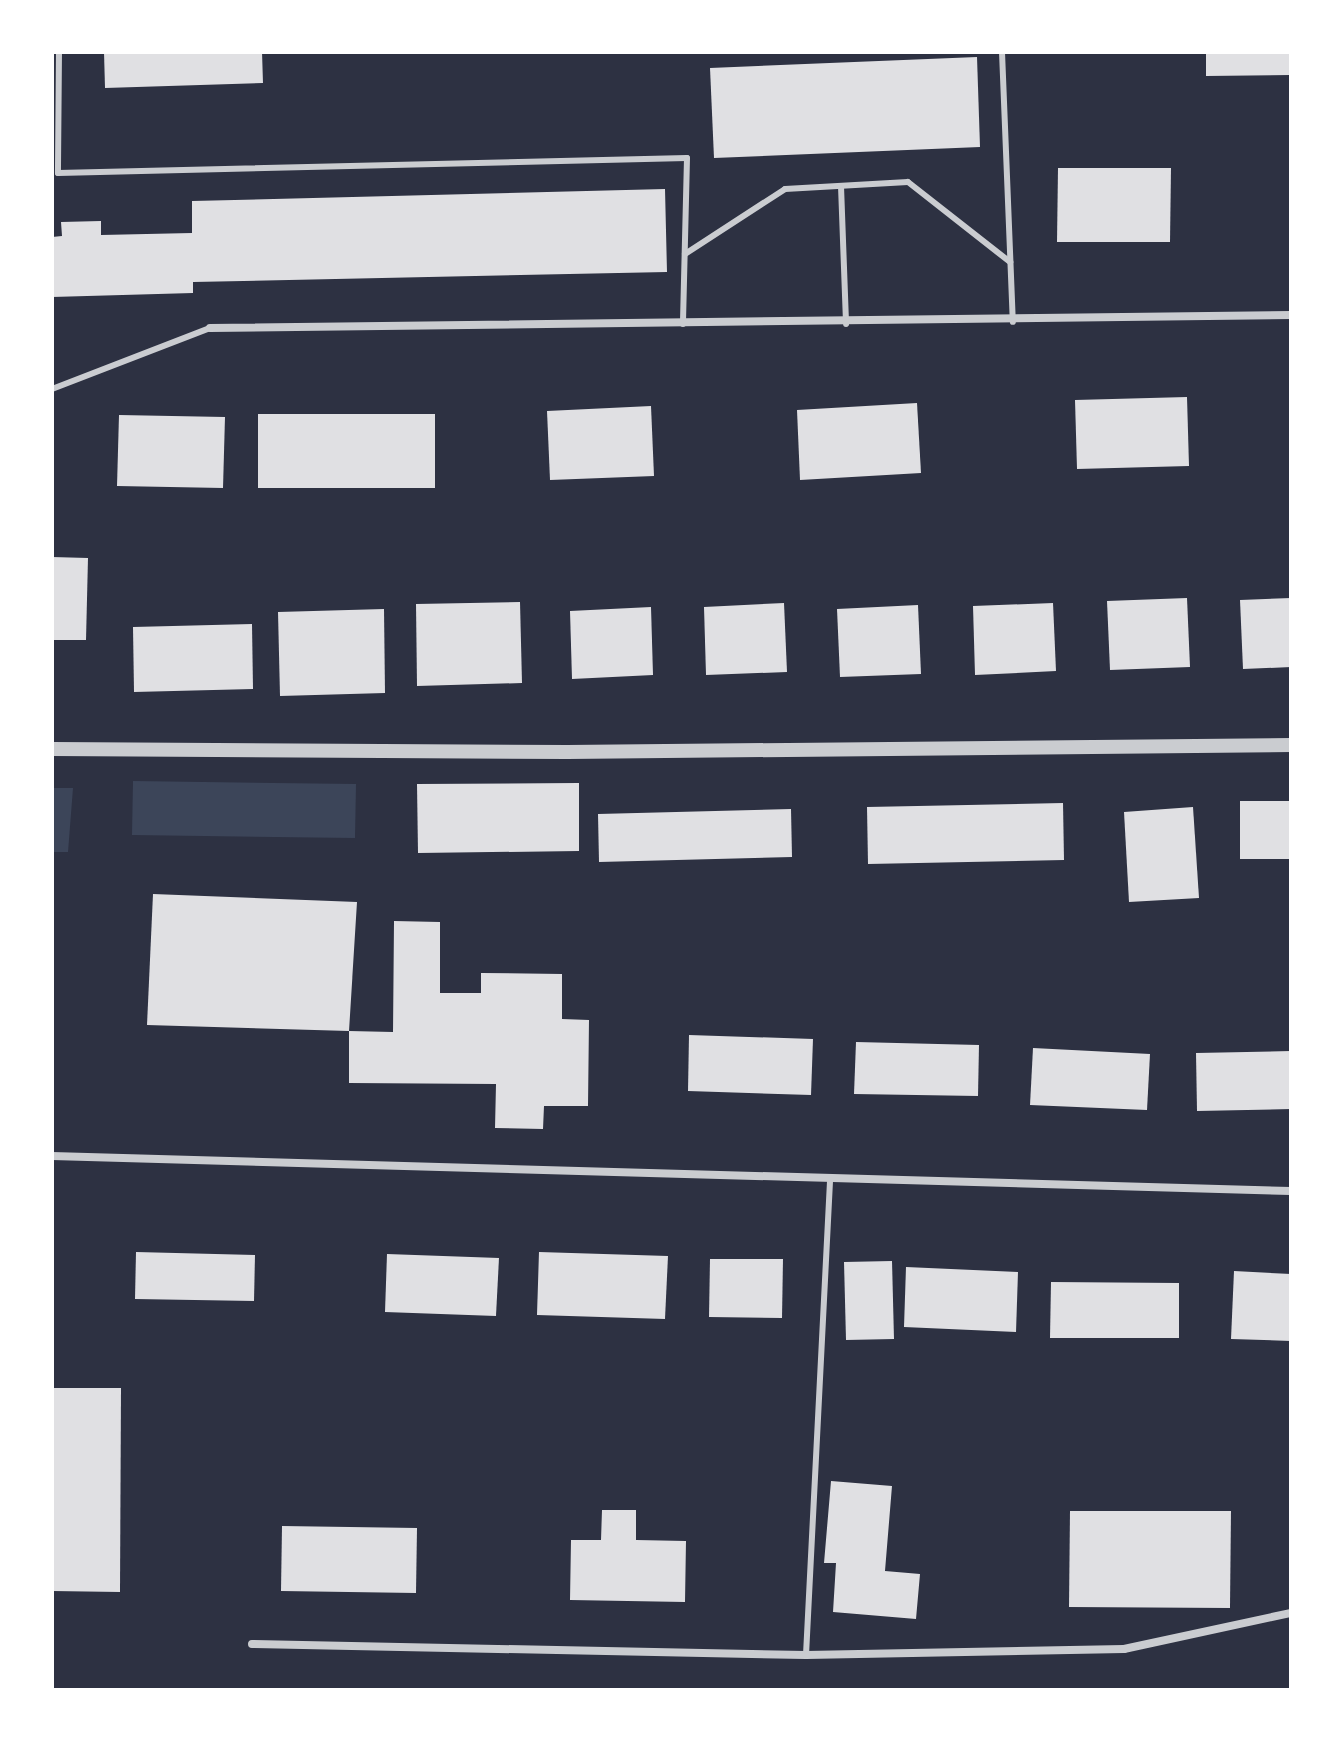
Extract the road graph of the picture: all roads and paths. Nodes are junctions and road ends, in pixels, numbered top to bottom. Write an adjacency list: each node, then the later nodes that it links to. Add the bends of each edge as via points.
1 (59, 52): 4 (lane, via 58,173 687,158)
2 (1002, 52): 5 (lane)
3 (841, 186): 4 (lane, via 785,189); 5 (lane, via 908,182); 8 (lane)
4 (685, 254): 9 (lane)
5 (1010, 262): 7 (lane)
6 (1291, 315): 7 (street)
7 (1013, 322): 8 (street)
8 (846, 324): 9 (street)
9 (683, 325): 10 (street)
10 (210, 328): 11 (lane)
11 (52, 389)
12 (1291, 745): 13 (street, via 583,752)
13 (52, 749)
14 (52, 1156): 15 (street)
15 (830, 1179): 16 (street); 19 (lane)
16 (1291, 1191)
17 (1291, 1613): 19 (street, via 1124,1649)
18 (252, 1644): 19 (street)
19 (806, 1655)

